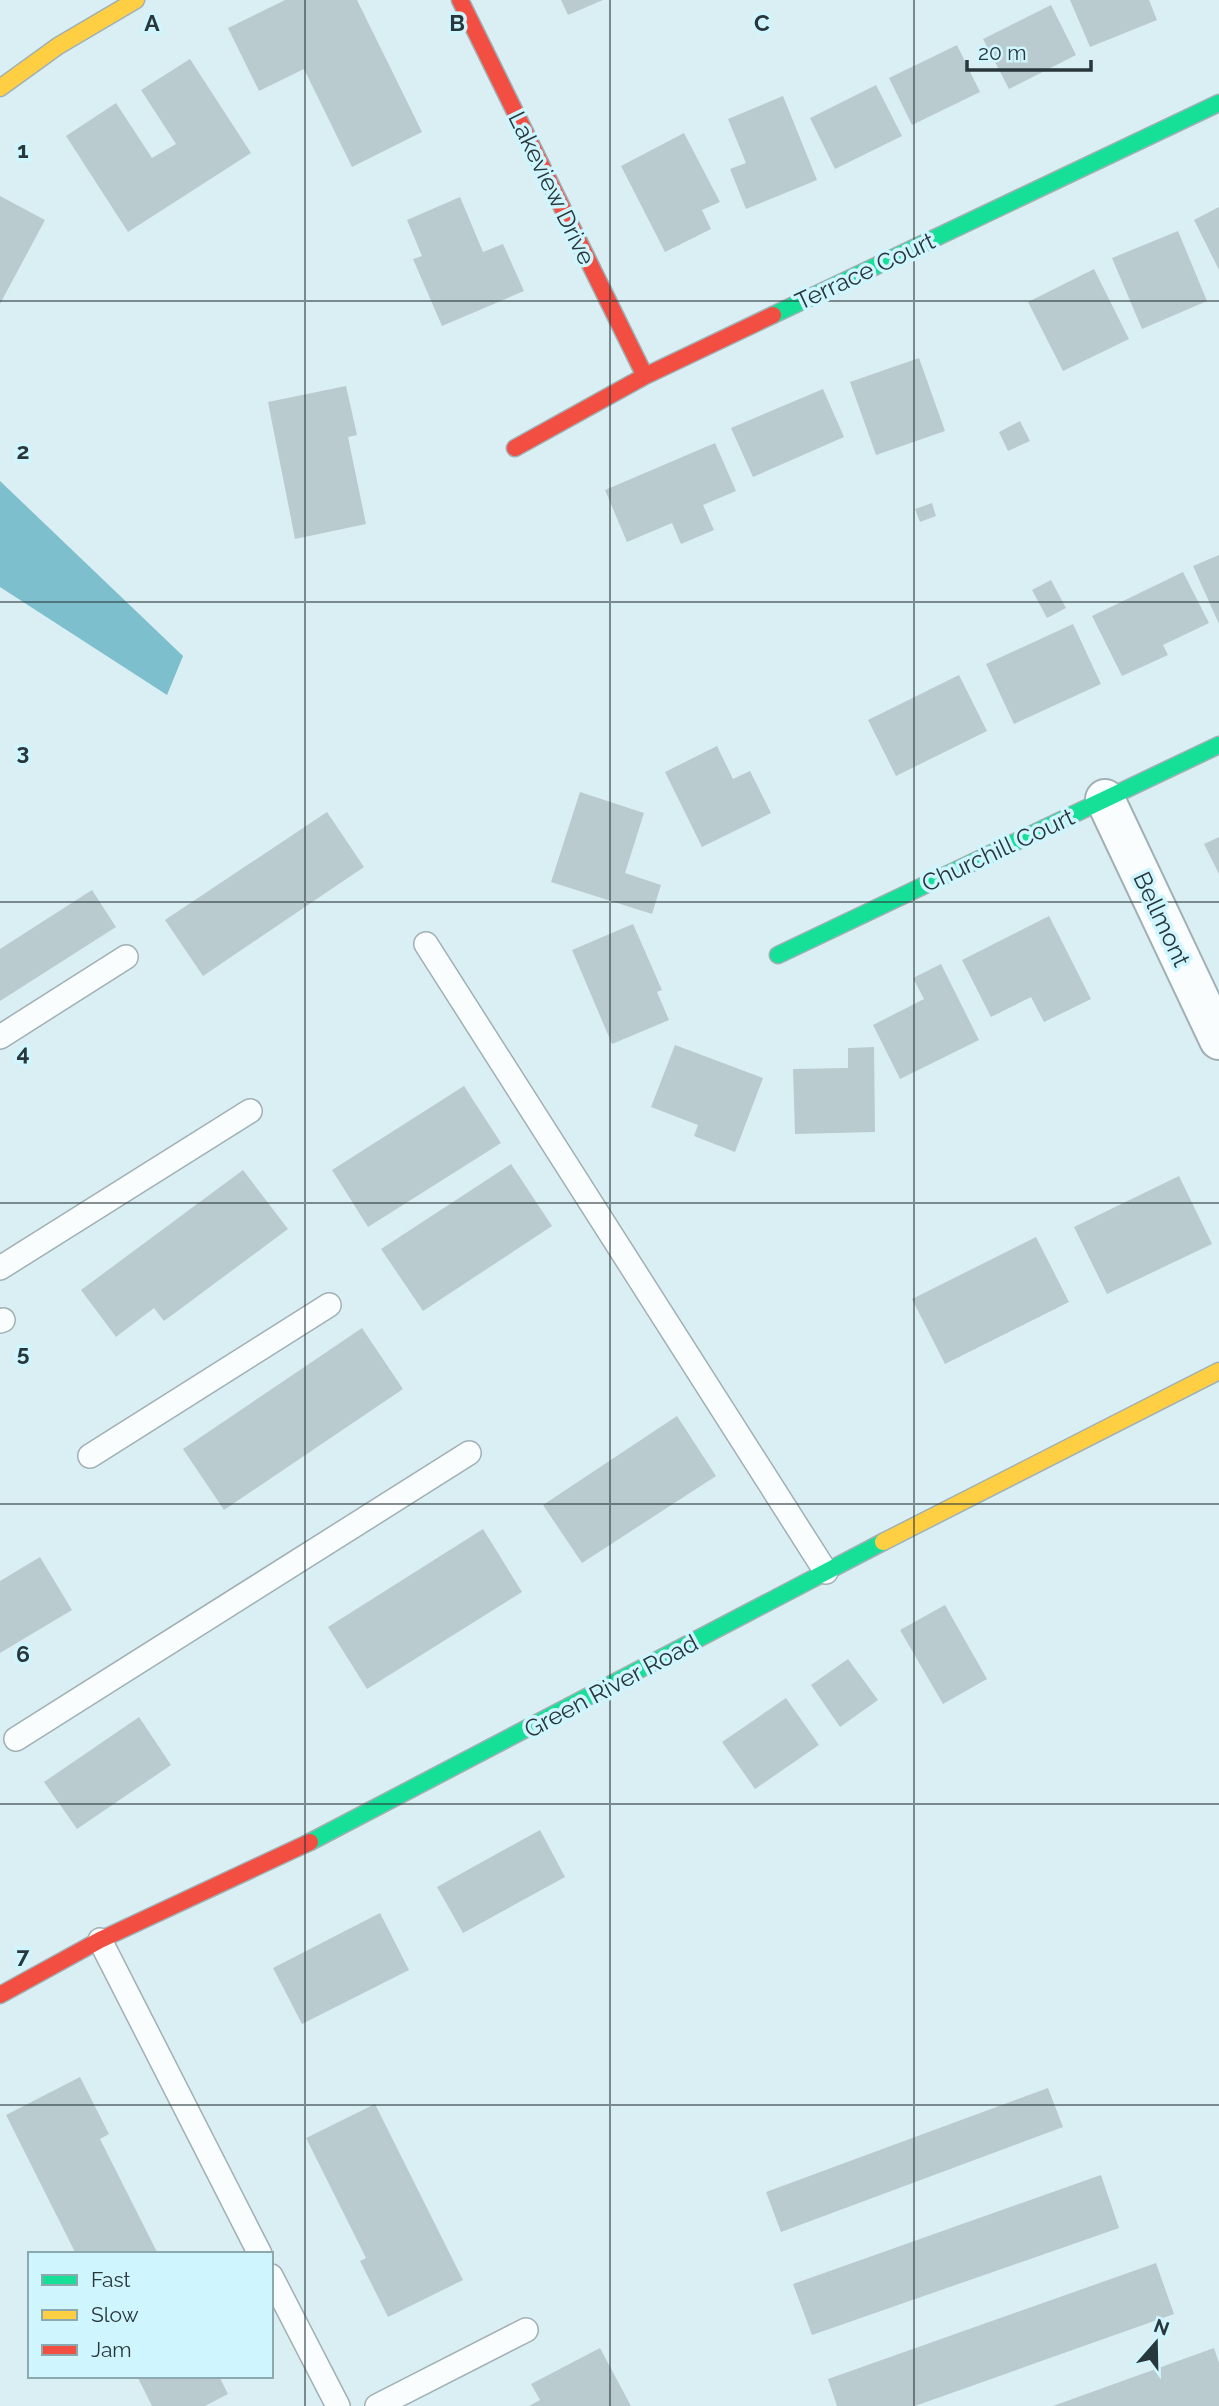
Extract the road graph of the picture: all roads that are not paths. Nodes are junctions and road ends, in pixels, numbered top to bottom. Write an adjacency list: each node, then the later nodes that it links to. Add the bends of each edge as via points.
1 (460, 0): 5 (street, Lakeview Drive)
2 (127, 2): 3 (street)
3 (0, 88)
4 (1219, 103): 5 (street, Terrace Court)
5 (645, 376): 6 (street, Terrace Court)
6 (515, 448)
7 (1219, 745): 8 (street, Churchill Court)
8 (1105, 799): 10 (street, Churchill Court); 13 (street, Bellmont)
9 (426, 944): 20 (lane)
10 (778, 955)
11 (126, 957): 12 (lane)
12 (0, 1037)
13 (1219, 1040)
14 (250, 1111): 15 (lane)
15 (0, 1268)
16 (329, 1305): 19 (lane)
17 (1219, 1371): 20 (street, Green River Road)
18 (469, 1453): 21 (lane)
19 (90, 1456)
20 (827, 1572): 22 (street, Green River Road, via 330,1833)
21 (16, 1739)
22 (100, 1940): 23 (street, Green River Road); 24 (lane)
23 (0, 1995)
24 (259, 2252)
25 (273, 2280): 27 (lane)
26 (526, 2330): 28 (lane)
27 (338, 2406)
28 (377, 2406)

